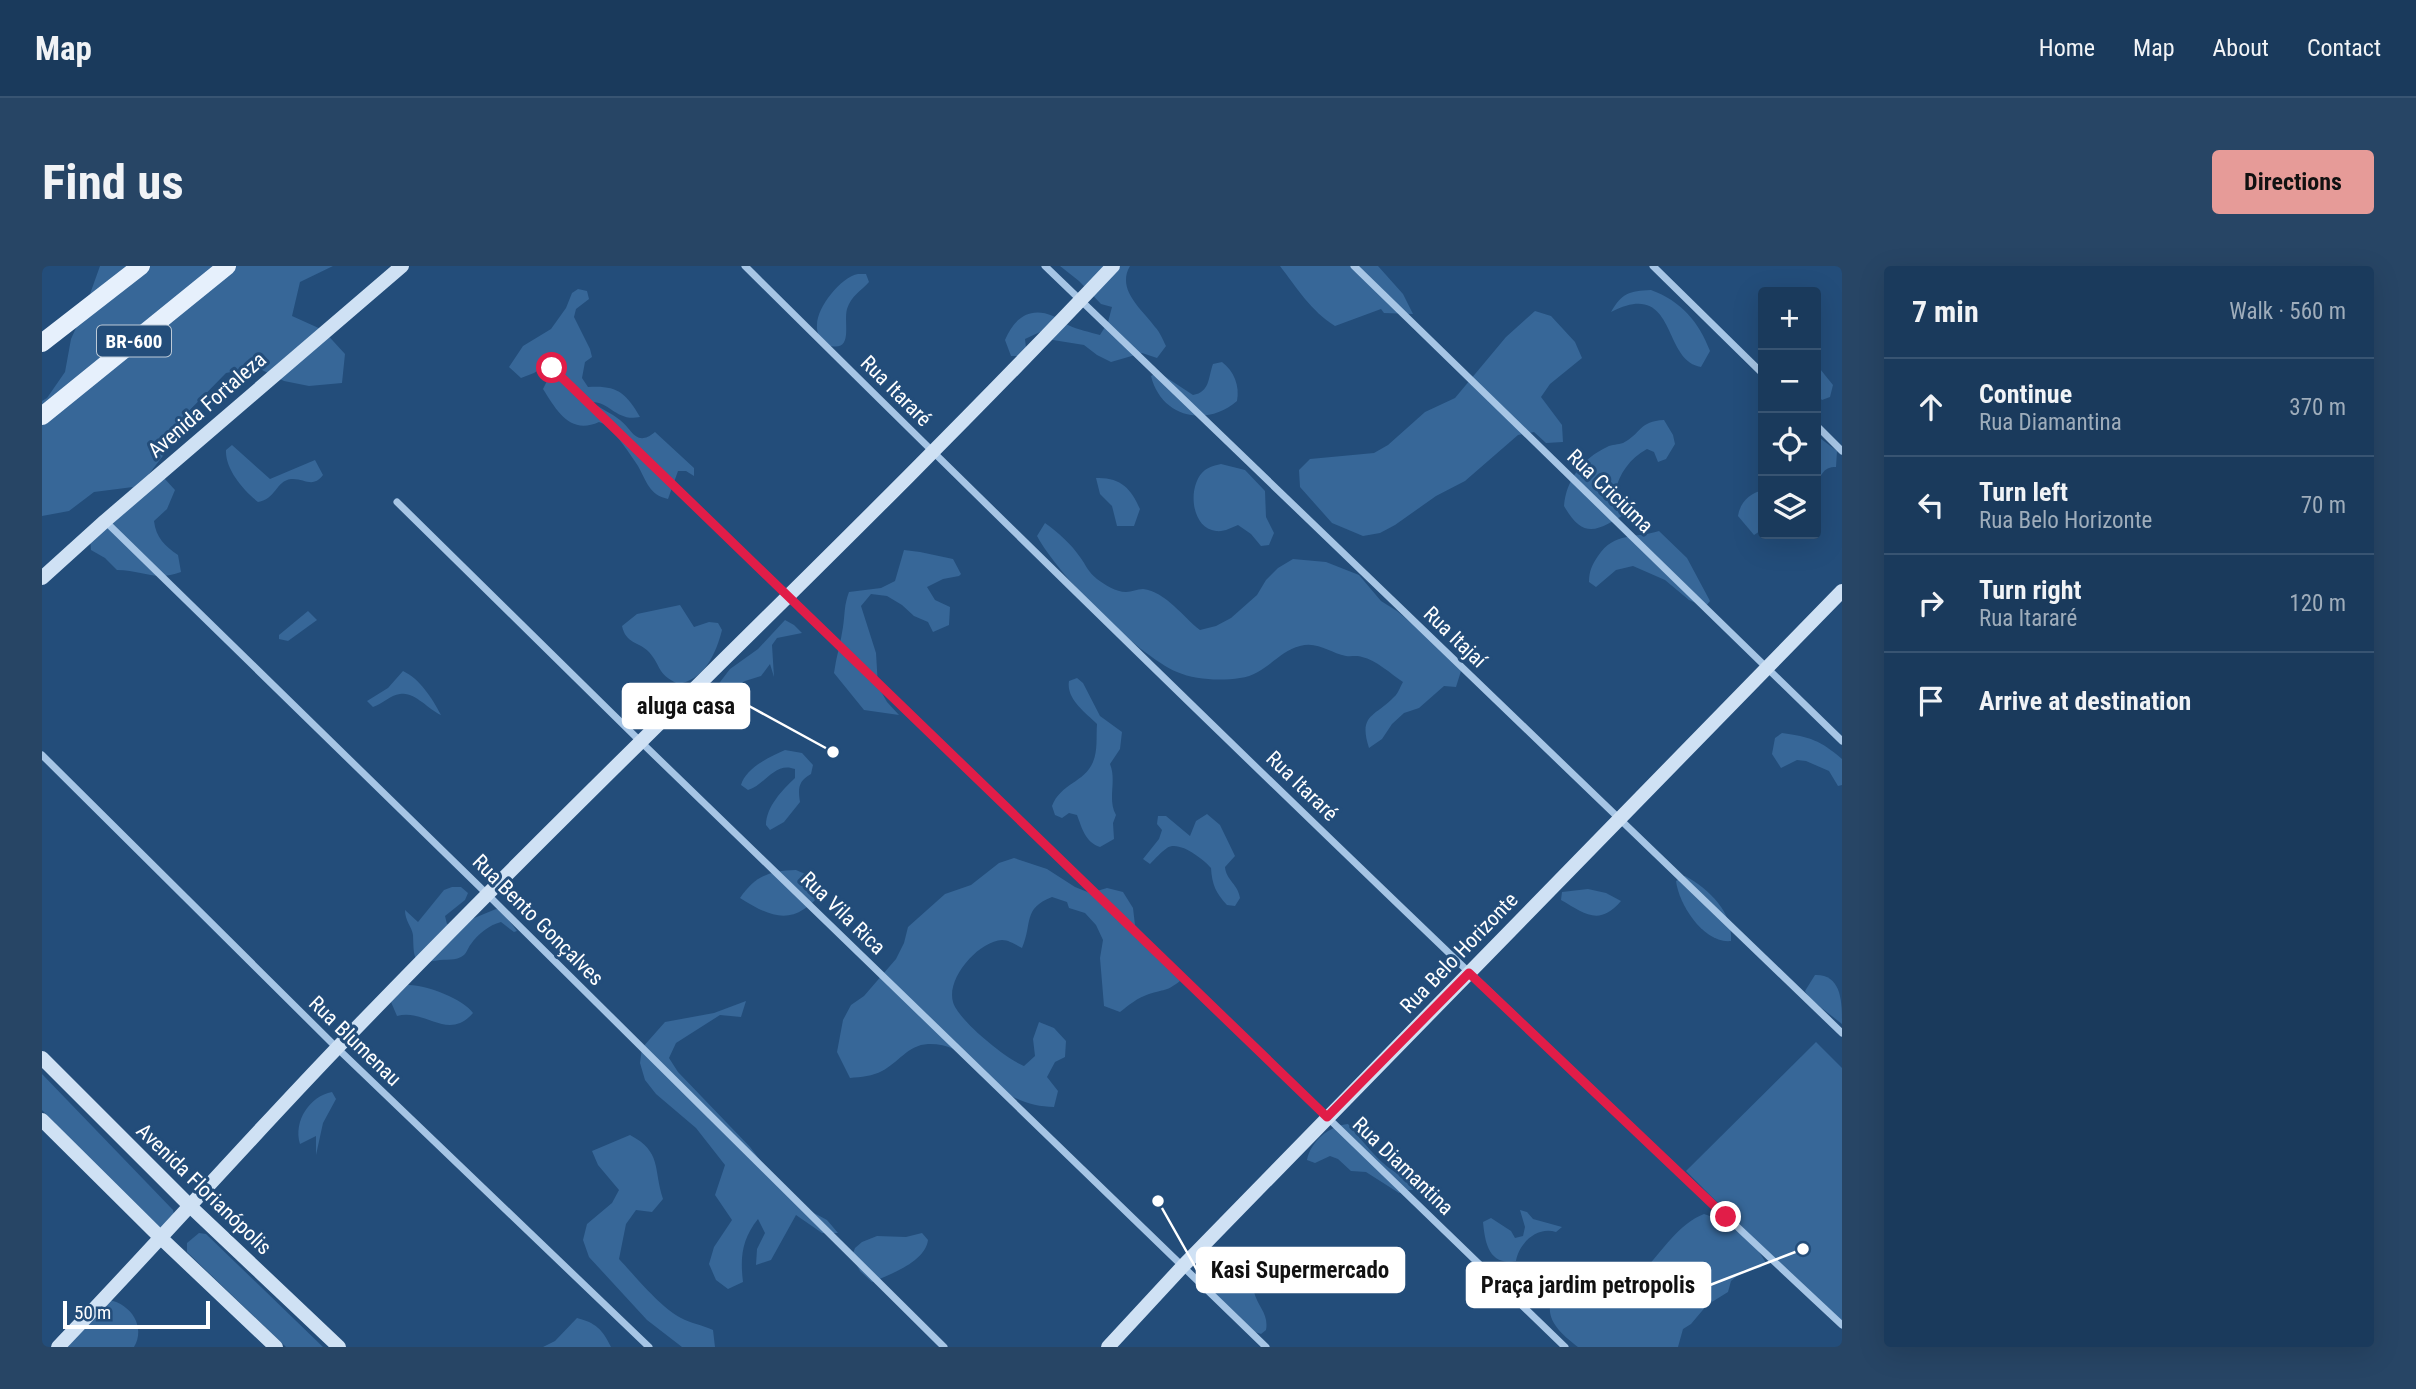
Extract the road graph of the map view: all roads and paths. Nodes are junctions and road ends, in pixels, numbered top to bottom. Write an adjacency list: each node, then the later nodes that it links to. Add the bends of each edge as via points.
1 (141, 266): 10 (main road, BR-600)
2 (227, 266): 13 (main road, BR-600)
3 (402, 266): 18 (street, Avenida Fortaleza)
4 (745, 266): 16 (street, Rua Itararé)
5 (1045, 266): 9 (street, Rua Itajaí)
6 (1113, 266): 9 (street)
7 (1354, 266): 22 (street, Rua Criciúma)
8 (1653, 266): 12 (street)
9 (1080, 301): 16 (street); 26 (street, Rua Itajaí)
10 (42, 343)
11 (552, 368): 21 (street, Rua Diamantina)
12 (1758, 369)
13 (42, 416)
14 (1821, 430): 15 (street)
15 (1842, 451)
16 (933, 453): 21 (street); 28 (street, Rua Itararé)
17 (397, 502): 24 (street, Rua Vila Rica)
18 (105, 520): 19 (street, Avenida Fortaleza); 27 (street, Rua Bento Gonçalves)
19 (42, 578)
20 (1842, 590): 22 (street, Rua Belo Horizonte)
21 (788, 597): 24 (street); 32 (street, Rua Diamantina)
22 (1767, 668): 23 (street, Rua Criciúma); 26 (street, Rua Belo Horizonte)
23 (1842, 741)
24 (642, 743): 27 (street); 36 (street, Rua Vila Rica)
25 (42, 755): 30 (street, Rua Blumenau)
26 (1619, 819): 28 (street, Rua Belo Horizonte); 29 (street, Rua Itajaí)
27 (488, 895): 30 (street); 42 (street, Rua Bento Gonçalves)
28 (1469, 973): 32 (street, Rua Belo Horizonte); 37 (street, Rua Itararé)
29 (1842, 1033)
30 (337, 1048): 34 (street); 41 (street, Rua Blumenau)
31 (42, 1058): 34 (street, Avenida Florianópolis)
32 (1327, 1117): 36 (street, Rua Belo Horizonte); 45 (street, Rua Diamantina)
33 (42, 1120): 35 (street)
34 (191, 1207): 35 (street); 40 (street, Avenida Florianópolis)
35 (162, 1239): 38 (street); 39 (street)
36 (1183, 1265): 43 (street, Rua Belo Horizonte); 44 (street, Rua Vila Rica)
37 (1842, 1325)
38 (58, 1347)
39 (276, 1347)
40 (339, 1347)
41 (649, 1347)
42 (944, 1347)
43 (1108, 1347)
44 (1266, 1347)
45 (1565, 1347)

